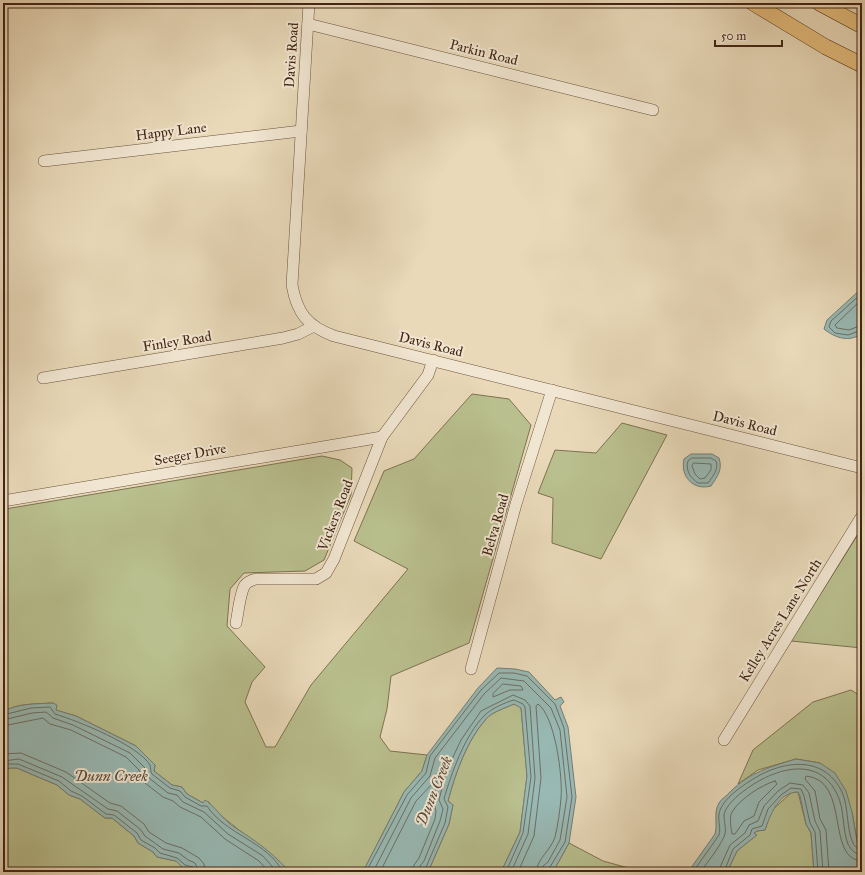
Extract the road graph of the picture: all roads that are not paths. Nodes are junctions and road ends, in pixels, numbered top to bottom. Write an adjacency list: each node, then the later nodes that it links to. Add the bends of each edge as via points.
1 (309, 3): 4 (street, Davis Road)
2 (753, 3): 6 (highway, via 826,47)
3 (819, 3): 5 (highway)
4 (308, 24): 7 (street, Parkin Road); 8 (street, Davis Road)
5 (862, 26)
6 (862, 64)
7 (653, 110)
8 (301, 131): 9 (street, Happy Lane); 10 (street, Davis Road, via 292,285 297,306)
9 (44, 161)
10 (314, 326): 11 (street, Davis Road, via 334,336); 12 (street, Finley Road, via 283,338)
11 (433, 360): 13 (street, Davis Road); 14 (street, Vickers Road, via 428,375)
12 (43, 378)
13 (552, 390): 15 (street, Davis Road); 19 (street, Belva Road, via 516,504)
14 (382, 437): 16 (street, Seeger Drive); 18 (street, Vickers Road, via 334,559 326,573 316,580 256,579 249,582 243,591)
15 (862, 468)
16 (3, 501)
17 (862, 516): 20 (street, Kelley Acres Lane North)
18 (236, 623)
19 (471, 668)
20 (724, 740)

